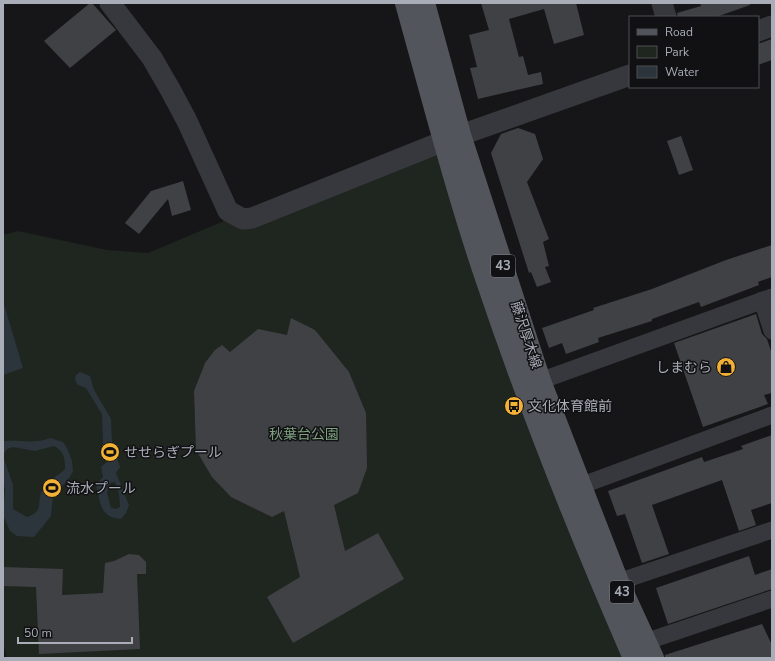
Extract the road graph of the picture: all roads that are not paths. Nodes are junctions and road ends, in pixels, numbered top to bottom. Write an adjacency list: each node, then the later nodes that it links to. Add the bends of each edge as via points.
1 (110, 3): 9 (street, via 152,58 171,91 228,211 243,219 252,218)
2 (406, 3): 9 (main road, 藤沢厚木線 / 43)
3 (424, 3): 9 (main road, 藤沢厚木線 / 43)
4 (662, 3): 5 (street)
5 (666, 16)
6 (772, 26): 7 (street)
7 (759, 31)
8 (629, 76): 9 (street)
9 (452, 138): 12 (main road, 藤沢厚木線 / 43); 18 (main road, 藤沢厚木線 / 43, via 486,280 541,435)
10 (767, 298): 11 (street); 12 (street)
11 (772, 331)
12 (540, 381): 14 (main road, 藤沢厚木線 / 43)
13 (772, 416): 14 (street)
14 (580, 486): 16 (main road, 藤沢厚木線 / 43)
15 (772, 530): 16 (street)
16 (618, 582): 18 (main road, 藤沢厚木線 / 43)
17 (772, 599): 18 (street)
18 (644, 652)

